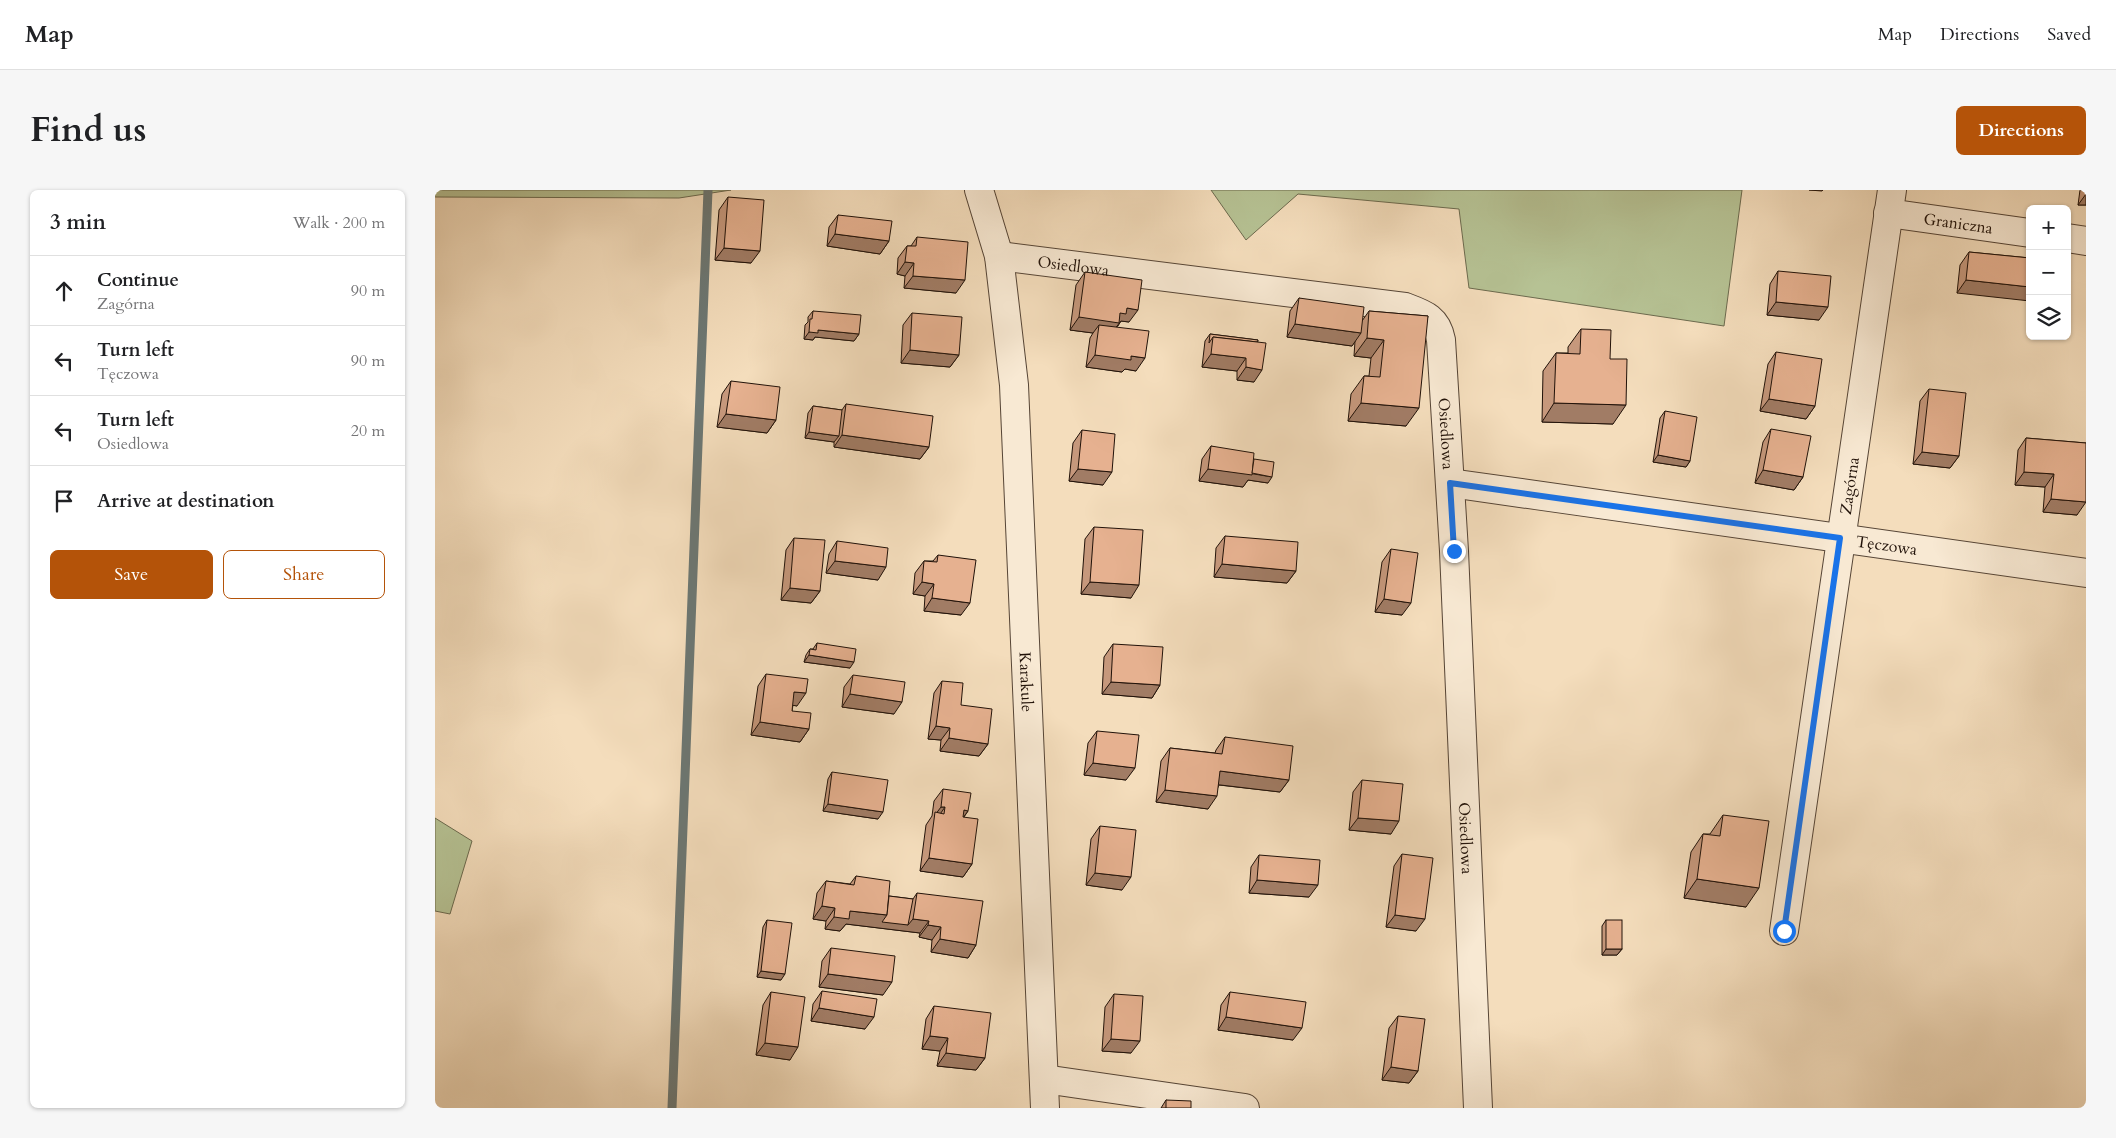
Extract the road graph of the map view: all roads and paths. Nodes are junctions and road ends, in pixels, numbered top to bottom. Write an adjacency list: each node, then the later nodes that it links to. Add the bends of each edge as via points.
1 (979, 190): 6 (street, Karakule)
2 (1890, 201): 3 (street, Graniczna); 8 (street, Zagórna)
3 (2026, 232)
4 (2071, 239): 5 (street)
5 (2086, 241)
6 (999, 256): 7 (street, Osiedlowa, via 1405,307 1427,316 1438,327 1441,340); 11 (street, Karakule, via 1014,385)
7 (1450, 483): 8 (street, Tęczowa); 14 (street, Osiedlowa)
8 (1840, 538): 9 (street, Tęczowa); 10 (street, Zagórna)
9 (2086, 573)
10 (1784, 931)
11 (1044, 1079): 12 (street, Karakule); 13 (street)
12 (1045, 1108)
13 (1245, 1108)
14 (1478, 1108)

